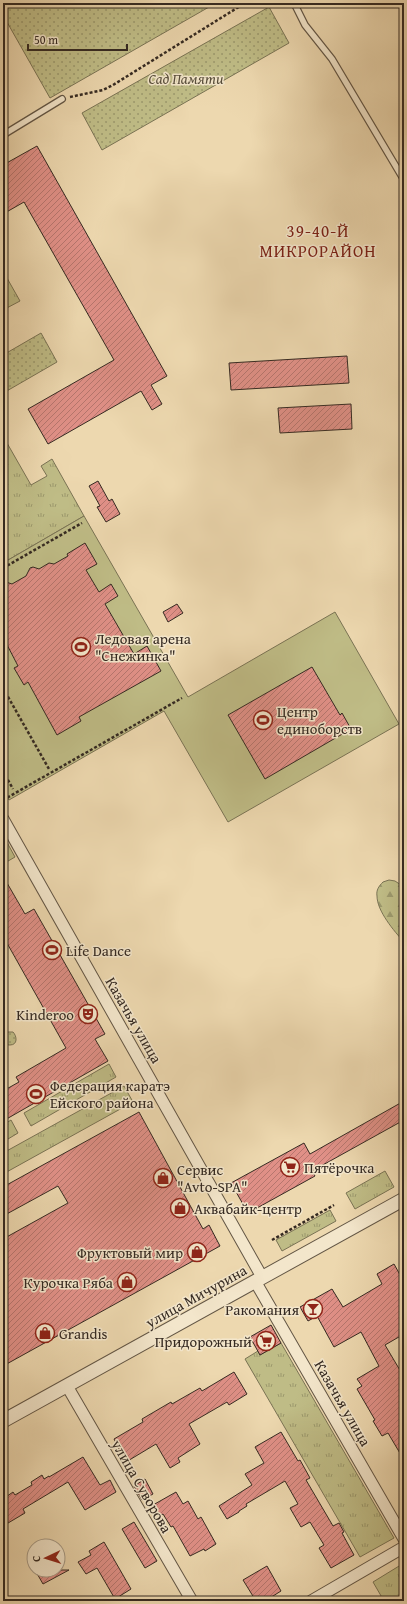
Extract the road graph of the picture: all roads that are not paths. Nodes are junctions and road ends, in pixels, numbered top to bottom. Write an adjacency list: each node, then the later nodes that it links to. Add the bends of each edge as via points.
1 (294, 3): 4 (lane, via 305,25 332,59)
2 (62, 99): 3 (lane)
3 (3, 135)
4 (404, 180)
5 (3, 819): 7 (street, Казачья улица)
6 (404, 1199): 7 (street, улица Мичурина)
7 (259, 1279): 8 (street, улица Мичурина); 10 (street, Казачья улица)
8 (67, 1386): 9 (street, улица Мичурина); 12 (street, улица Суворова)
9 (3, 1421)
10 (404, 1539)
11 (404, 1547): 13 (street)
12 (192, 1601)
13 (311, 1601)

